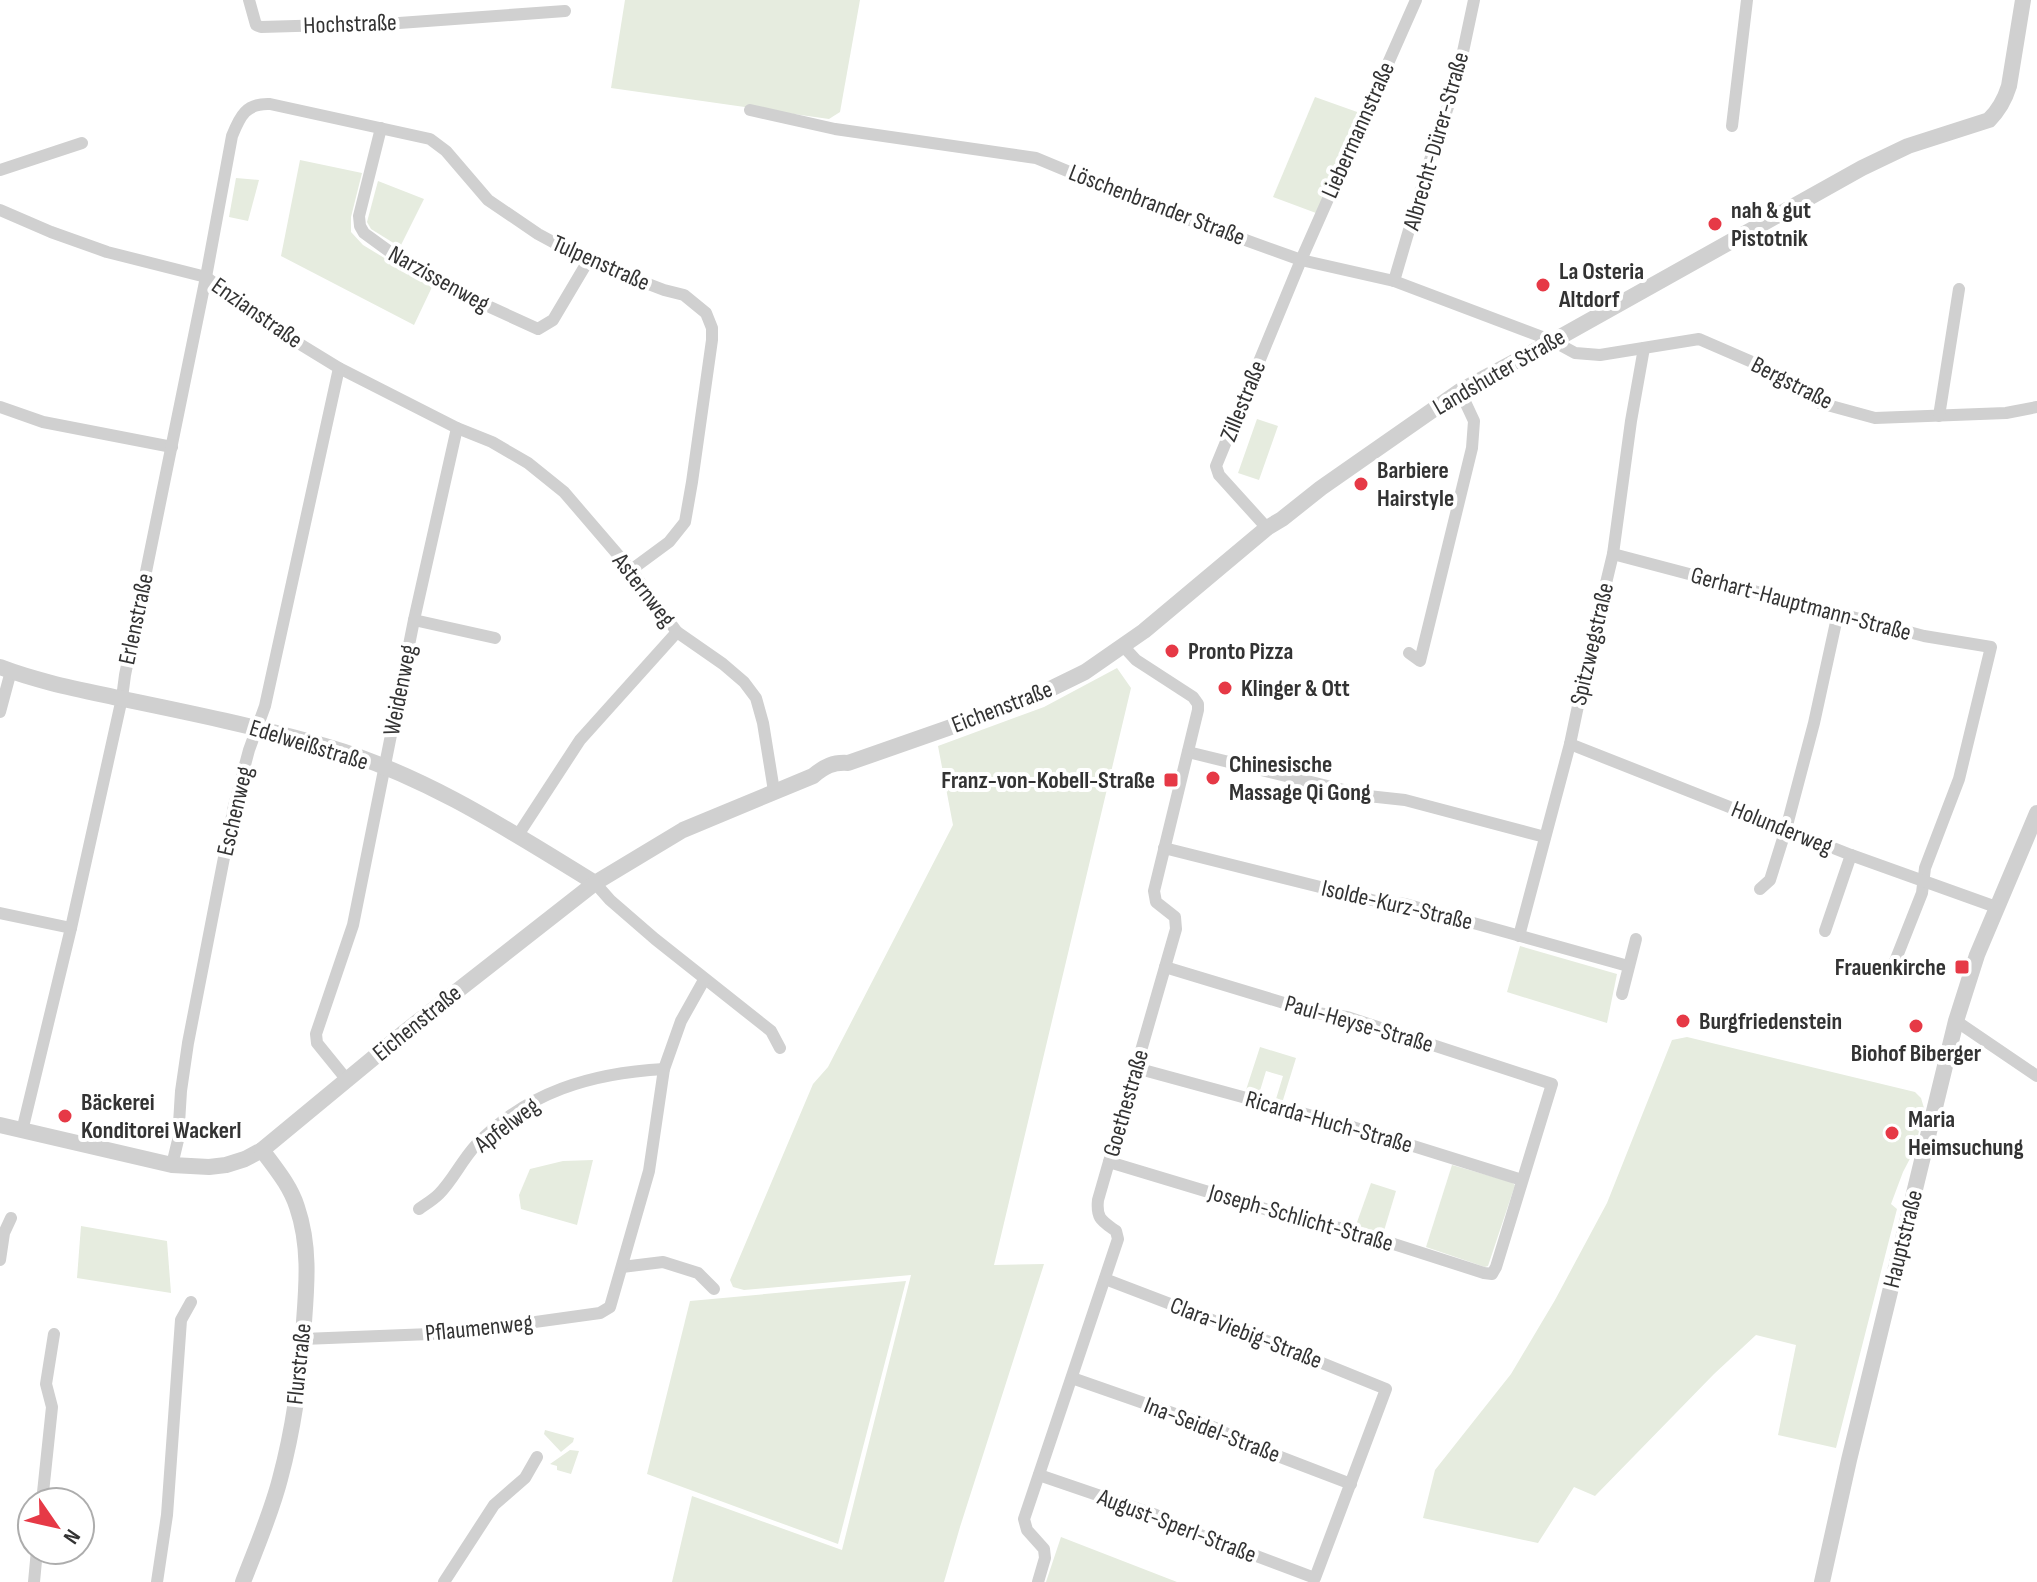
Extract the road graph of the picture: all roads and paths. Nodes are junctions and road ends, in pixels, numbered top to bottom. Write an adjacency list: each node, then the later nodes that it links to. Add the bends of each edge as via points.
1 (249, 0): 6 (street, Hochstraße, via 261,27)
2 (1416, 0): 14 (street, Liebermannstraße)
3 (1474, 0): 17 (street, Albrecht-Dürer-Straße, via 1457,80)
4 (1747, 0): 9 (street)
5 (2023, 0): 19 (street, Landshuter Straße, via 2009,86 1989,120 1908,146 1862,168)
6 (565, 11)
7 (247, 108): 10 (street, Tulpenstraße, via 270,104); 16 (street, Erlenstraße, via 232,136)
8 (750, 110): 14 (street, Löschenbrander Straße, via 835,129 1036,158)
9 (1732, 126)
10 (381, 128): 15 (street, Tulpenstraße, via 438,144 488,200); 15 (street, Narzissenweg, via 360,226 408,265 538,329 553,320)
11 (82, 143): 12 (street)
12 (0, 170)
13 (0, 210): 16 (street, Enzianstraße, via 107,252)
14 (1301, 260): 17 (street, Löschenbrander Straße); 28 (street, Zillestraße, via 1216,466)
15 (588, 261): 30 (street, Tulpenstraße, via 684,295 706,313 712,328 685,522 669,542)
16 (206, 277): 21 (street, Enzianstraße); 27 (street, Erlenstraße)
17 (1394, 281): 19 (street, Löschenbrander Straße)
18 (1959, 289): 25 (street)
19 (1553, 341): 20 (street, Bergstraße, via 1575,353 1600,355); 22 (street, Landshuter Straße)
20 (1644, 348): 25 (street, Bergstraße, via 1699,339 1759,365 1820,403 1875,418); 29 (street, Spitzwegstraße)
21 (339, 368): 26 (street, Enzianstraße); 41 (street, Eschenweg)
22 (1460, 391): 28 (street, Landshuter Straße); 37 (street, via 1474,421 1472,448 1420,661)
23 (0, 407): 27 (street, via 43,422)
24 (2037, 407): 25 (street, Bergstraße)
25 (1939, 416)
26 (457, 428): 30 (street, Asternweg, via 528,463 564,492); 32 (street, Weidenweg)
27 (172, 447): 39 (street, Erlenstraße)
28 (1267, 528): 33 (street, Landshuter Straße)
29 (1613, 554): 31 (street, Gerhart-Hauptmann-Straße); 42 (street, Spitzwegstraße)
30 (631, 570): 34 (street, Asternweg)
31 (1838, 613): 47 (street); 52 (street, Gerhart-Hauptmann-Straße, via 1991,647 1959,779)
32 (414, 620): 35 (street); 44 (street, Weidenweg)
33 (1144, 631): 36 (street, Eichenstraße)
34 (677, 632): 45 (street, Asternweg, via 723,664 756,698); 48 (street, via 580,740)
35 (495, 638)
36 (1124, 647): 43 (street, Goethestraße, via 1196,701); 45 (street, Eichenstraße, via 1051,689 848,763 837,762)
37 (1409, 653)
38 (6, 669): 39 (street, Edelweißstraße); 40 (street)
39 (122, 698): 41 (street, Edelweißstraße); 57 (street, Erlenstraße)
40 (0, 712)
41 (257, 728): 44 (street, Edelweißstraße); 76 (street, Eschenweg, via 234,806 197,990)
42 (1570, 744): 47 (street, Holunderweg); 49 (street, Spitzwegstraße)
43 (1188, 752): 49 (street); 50 (street, Goethestraße)
44 (384, 768): 48 (street, Edelweißstraße, via 451,797); 71 (street, Weidenweg, via 353,925 316,1034 317,1043)
45 (774, 791): 53 (street, Eichenstraße, via 683,830)
46 (2037, 813): 55 (street, Hauptstraße)
47 (1786, 829): 51 (street, Holunderweg); 54 (street, via 1770,880)
48 (518, 835): 53 (street, Edelweißstraße)
49 (1545, 837): 59 (street, Spitzwegstraße)
50 (1164, 848): 59 (street, Isolde-Kurz-Straße); 62 (street, Goethestraße, via 1153,897 1177,923)
51 (1851, 855): 52 (street, Holunderweg); 58 (street)
52 (1923, 880): 55 (street, Holunderweg); 63 (street)
53 (595, 883): 64 (street); 71 (street, Eichenstraße)
54 (1760, 889)
55 (1996, 907): 66 (street, Hauptstraße)
56 (0, 913): 57 (street)
57 (71, 928): 73 (street, Erlenstraße)
58 (1825, 931)
59 (1519, 936): 61 (street, Isolde-Kurz-Straße)
60 (1636, 939): 61 (street)
61 (1628, 966): 65 (street)
62 (1165, 967): 68 (street, Goethestraße); 77 (street, Paul-Heyse-Straße, via 1317,1013 1347,1017 1552,1084)
63 (1892, 969)
64 (704, 980): 67 (street, via 771,1031); 69 (street, Pflaumenweg, via 681,1021)
65 (1622, 994)
66 (1956, 1021): 70 (street); 96 (street, Hauptstraße)
67 (780, 1048)
68 (1136, 1068): 75 (street, Goethestraße); 77 (street, Ricarda-Huch-Straße)
69 (664, 1069): 78 (street, Apfelweg, via 591,1079 536,1100 494,1128 440,1193); 81 (street, Pflaumenweg, via 649,1171)
70 (2037, 1076)
71 (347, 1080): 74 (street, Eichenstraße)
72 (0, 1125): 73 (street, Eichenstraße)
73 (22, 1131): 76 (street, Eichenstraße)
74 (262, 1150): 76 (street, Eichenstraße, via 226,1165); 86 (street, Flurstraße, via 292,1194 304,1233)
75 (1109, 1162): 77 (street, Joseph-Schlicht-Straße, via 1492,1274); 82 (street, Goethestraße, via 1097,1208 1102,1223 1116,1231 1118,1239)
76 (172, 1165)
77 (1522, 1180)
78 (419, 1209)
79 (11, 1218): 80 (street)
80 (0, 1260)
81 (622, 1267): 83 (street, via 663,1262 698,1273); 86 (street, Pflaumenweg, via 613,1302 600,1313 456,1333)
82 (1105, 1279): 87 (street, Goethestraße); 90 (street, Clara-Viebig-Straße, via 1386,1389)
83 (714, 1289)
84 (191, 1302): 92 (street, via 181,1320)
85 (54, 1334): 91 (street, via 46,1384 52,1407)
86 (303, 1339): 93 (street, Flurstraße, via 296,1409 280,1480)
87 (1072, 1378): 89 (street, Goethestraße); 90 (street, Ina-Seidel-Straße, via 1218,1429)
88 (537, 1457): 94 (street, via 525,1478 494,1505)
89 (1039, 1475): 90 (street, August-Sperl-Straße, via 1315,1578); 95 (street, Goethestraße, via 1024,1519 1044,1549)
90 (1351, 1484)
91 (44, 1486)
92 (157, 1582)
93 (243, 1582)
94 (444, 1582)
95 (1038, 1582)
96 (1822, 1582)

